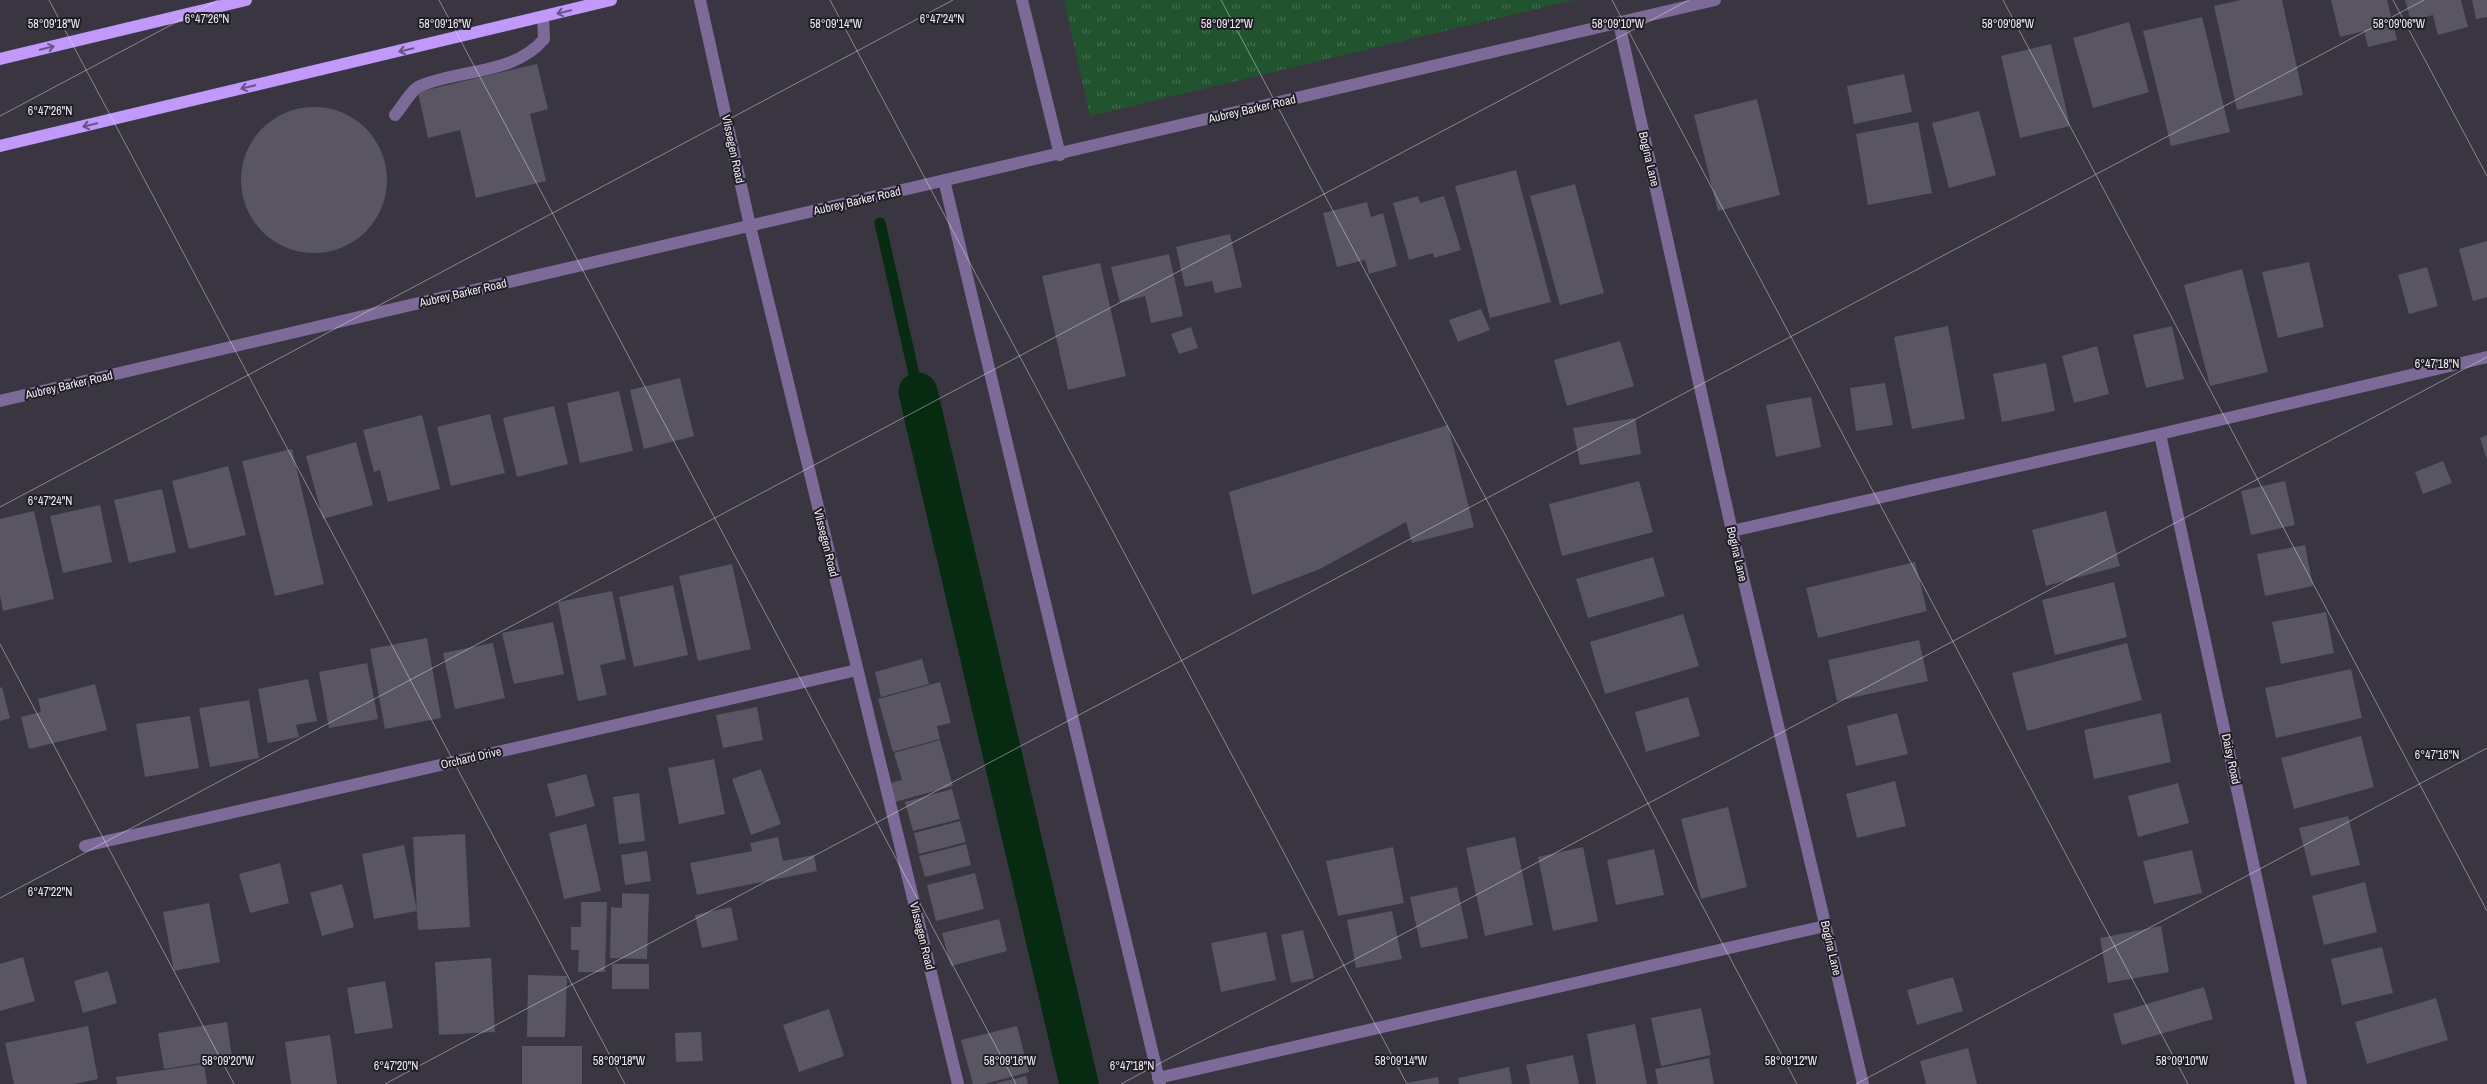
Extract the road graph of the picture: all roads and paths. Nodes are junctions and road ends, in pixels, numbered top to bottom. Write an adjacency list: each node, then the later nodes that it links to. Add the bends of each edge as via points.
1 (246, 0): 8 (main road, one-way to 1)
2 (611, 0): 6 (main road, one-way to 6)
3 (700, 0): 13 (street, Vlissegen Road)
4 (1022, 0): 11 (street)
5 (1715, 0): 7 (street, Aubrey Barker Road)
6 (543, 17): 9 (street, via 544,39 533,52 498,66 418,86); 10 (main road, one-way to 10)
7 (1619, 23): 11 (street, Aubrey Barker Road); 17 (street, Bogina Lane)
8 (0, 59)
9 (395, 115)
10 (0, 146)
11 (1060, 154): 12 (street, Aubrey Barker Road)
12 (944, 180): 13 (street, Aubrey Barker Road); 21 (street)
13 (750, 226): 15 (street, Aubrey Barker Road); 18 (street, Vlissegen Road)
14 (2487, 357): 16 (street)
15 (0, 401)
16 (2160, 434): 17 (street); 24 (street, Daisy Road)
17 (1732, 531): 20 (street, Bogina Lane)
18 (857, 670): 19 (street, Orchard Drive); 22 (street, Vlissegen Road)
19 (84, 846)
20 (1825, 926): 21 (street); 23 (street, Bogina Lane)
21 (1159, 1081)
22 (958, 1084)
23 (1863, 1084)
24 (2301, 1084)

